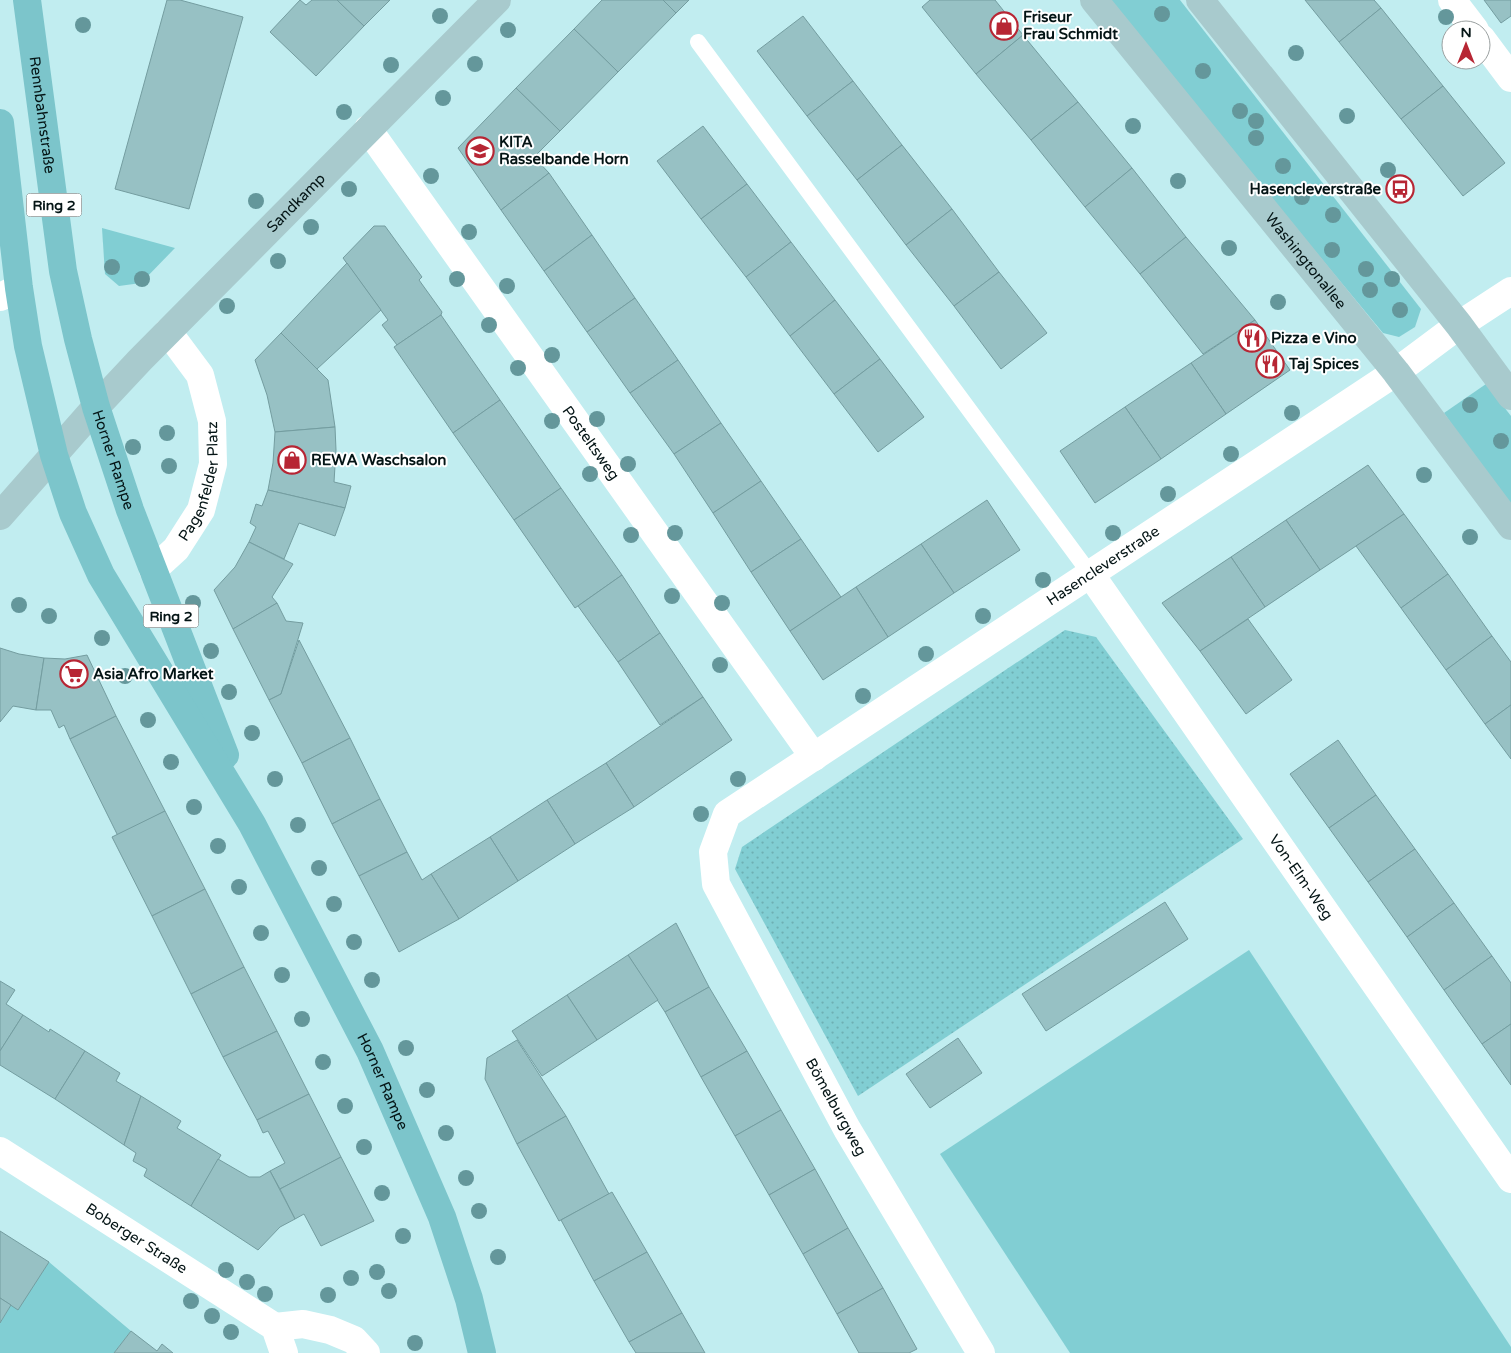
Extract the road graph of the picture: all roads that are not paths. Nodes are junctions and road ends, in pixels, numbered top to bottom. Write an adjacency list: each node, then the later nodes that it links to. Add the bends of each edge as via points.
1 (27, 0): 18 (main road, Rennbahnstraße / Ring 2, via 63,271)
2 (497, 0): 11 (street, Sandkamp)
3 (1094, 0): 16 (street, Washingtonallee)
4 (1200, 0): 14 (street)
5 (1452, 0): 6 (street)
6 (1467, 20)
7 (698, 42): 23 (lane)
8 (1491, 51): 9 (street)
9 (1511, 78)
10 (0, 123): 13 (main road, Ring 2)
11 (368, 129): 15 (street, Sandkamp); 24 (street, Posteltsweg)
12 (1511, 291): 14 (street, Hasencleverstraße)
13 (9, 293): 19 (main road, Ring 2, via 28,346)
14 (1458, 325): 16 (street, Hasencleverstraße); 17 (street)
15 (168, 332): 18 (street, Sandkamp); 22 (street, Pagenfelder Platz, via 200,375 212,421 213,464 201,510 176,549)
16 (1396, 372): 21 (street, Washingtonallee); 23 (street, Hasencleverstraße)
17 (1511, 396)
18 (96, 407): 19 (street, Horner Rampe); 22 (main road, Horner Rampe / Ring 2)
19 (54, 455): 20 (street); 25 (main road, Horner Rampe / Ring 2, via 73,513 102,575)
20 (0, 516)
21 (1511, 526)
22 (153, 570): 25 (main road, Horner Rampe / Ring 2)
23 (1090, 575): 24 (street, Hasencleverstraße); 28 (street, Von-Elm-Weg)
24 (814, 757): 26 (street, Hasencleverstraße, via 727,814)
25 (252, 824): 32 (main road, Horner Rampe, via 370,1051 442,1217 469,1299)
26 (713, 852): 33 (street, Bömelburgweg, via 716,884 842,1120)
27 (0, 1151): 29 (street, Boberger Straße)
28 (1511, 1179)
29 (275, 1327): 30 (street); 31 (street, via 303,1324 330,1330 354,1340)
30 (284, 1353)
31 (366, 1353)
32 (482, 1353)
33 (981, 1353)

